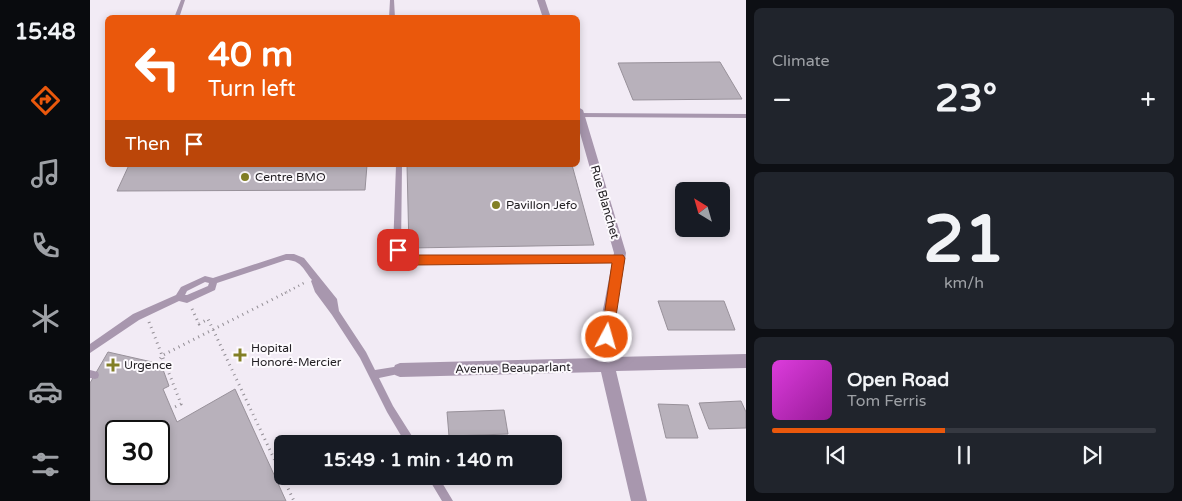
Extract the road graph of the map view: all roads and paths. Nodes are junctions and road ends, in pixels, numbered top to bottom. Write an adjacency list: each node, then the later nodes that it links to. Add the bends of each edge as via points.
1 (183, 0): 4 (lane)
2 (392, 0): 5 (lane)
3 (541, 0): 6 (street)
4 (177, 15)
5 (392, 15)
6 (546, 15)
7 (580, 113): 8 (lane)
8 (746, 116)
9 (580, 120): 11 (street, Rue Blanchet, via 619,248)
10 (399, 167): 11 (lane, via 398,250 413,260)
11 (619, 258): 20 (street, Rue Blanchet, via 607,325)
12 (304, 283): 15 (path)
13 (183, 298): 14 (lane); 15 (path, via 199,324 208,319); 22 (lane, via 212,288 213,281 294,257 301,260)
14 (145, 312): 16 (lane); 17 (path)
15 (213, 330): 17 (path); 26 (path)
16 (90, 349)
17 (163, 355): 19 (path); 23 (path, via 181,404)
18 (746, 361): 20 (street, Avenue Beauparlant)
19 (156, 363)
20 (607, 366): 21 (street, Avenue Beauparlant); 28 (street, Rue Blanchet)
21 (400, 370): 22 (lane)
22 (374, 374): 24 (lane)
23 (171, 409)
24 (406, 435)
25 (438, 485): 27 (lane)
26 (294, 501)
27 (448, 501)
28 (639, 501)

